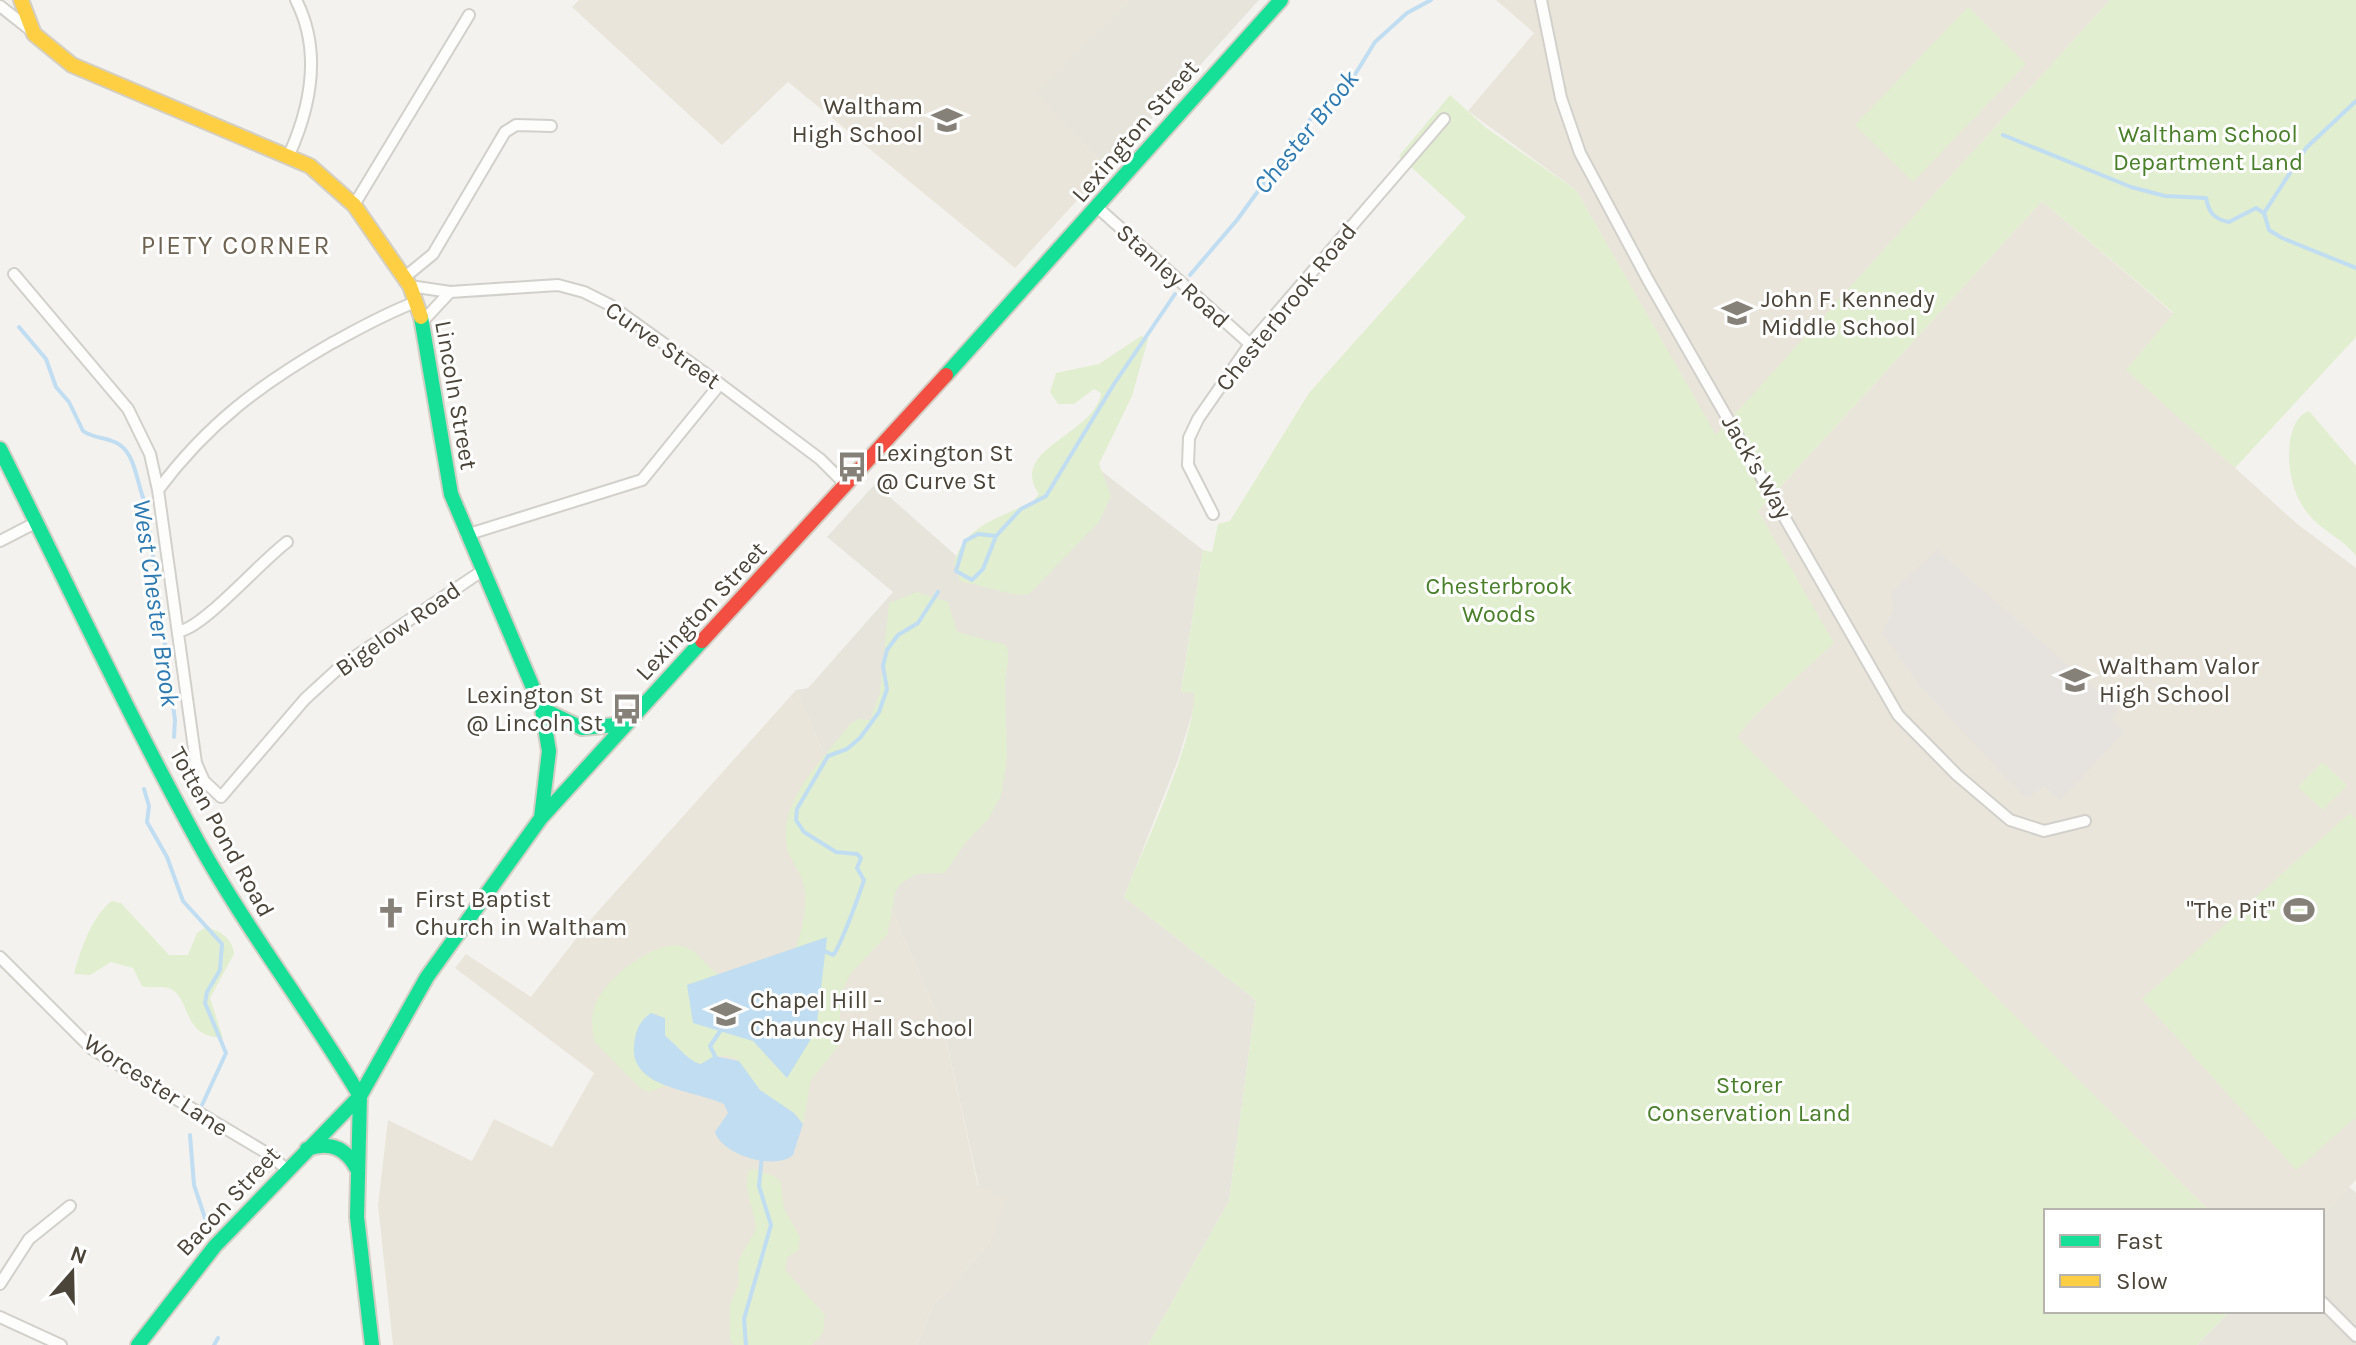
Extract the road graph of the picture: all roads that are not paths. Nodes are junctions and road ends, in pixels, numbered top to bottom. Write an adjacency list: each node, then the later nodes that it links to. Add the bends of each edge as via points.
1 (21, 0): 7 (main road, Lincoln Street)
2 (296, 0): 10 (street, via 312,65 305,117)
3 (1281, 0): 12 (main road, Lexington Street)
4 (1541, 0): 33 (street, Jack's Way, via 1561,98 1580,153 1898,715 2010,820 2044,831)
5 (0, 6): 7 (street)
6 (469, 15): 11 (street)
7 (34, 34): 10 (main road, Lincoln Street, via 72,65 105,82)
8 (1444, 119): 18 (street, Chesterbrook Road)
9 (551, 126): 14 (street, via 516,125 505,132 433,254)
10 (289, 155): 11 (main road, Lincoln Street, via 319,173)
11 (354, 205): 14 (main road, Lincoln Street)
12 (1097, 207): 18 (street, Stanley Road); 21 (main road, Lexington Street)
13 (14, 274): 22 (street, via 128,409 150,454)
14 (407, 282): 15 (street, Curve Street); 16 (main road, Lincoln Street)
15 (450, 292): 17 (street); 19 (street, Curve Street, via 537,285 584,292)
16 (416, 302): 17 (main road, Lincoln Street); 22 (street, via 270,378 221,418)
17 (422, 322): 25 (main road, Lincoln Street, via 444,467)
18 (1250, 344): 23 (street, Chesterbrook Road, via 1189,438 1188,465)
19 (720, 384): 21 (street, Curve Street, via 820,459); 25 (street, via 642,480)
20 (0, 449): 24 (main road, Totten Pond Road)
21 (846, 485): 31 (main road, Lexington Street)
22 (158, 490): 29 (street)
23 (1213, 514)
24 (37, 522): 26 (street); 35 (main road, Totten Pond Road, via 205,854)
25 (466, 535): 28 (main road, Lincoln Street)
26 (0, 541)
27 (287, 542): 29 (street, via 198,626)
28 (482, 571): 29 (street, Bigelow Road, via 341,666 305,699 221,797 204,781 196,763); 30 (main road, Lincoln Street)
29 (180, 631)
30 (542, 709): 31 (main road, via 589,731); 32 (main road, Lincoln Street, via 549,751)
31 (626, 724): 32 (main road, Lexington Street)
32 (541, 818): 35 (main road, Lexington Street, via 420,988)
33 (2085, 821)
34 (0, 957): 37 (street, Worcester Lane, via 92,1049)
35 (360, 1096): 36 (main road, Bacon Street); 38 (main road, Lexington Street)
36 (306, 1149): 37 (main road, Bacon Street); 38 (main road, via 336,1146)
37 (286, 1169): 45 (main road, Bacon Street, via 179,1287)
38 (357, 1169): 46 (main road, Lexington Street, via 357,1229)
39 (70, 1206): 40 (street, via 29,1239)
40 (0, 1284)
41 (2324, 1304): 43 (street)
42 (0, 1317): 44 (street)
43 (2356, 1336)
44 (61, 1345)
45 (138, 1345)
46 (372, 1345)

